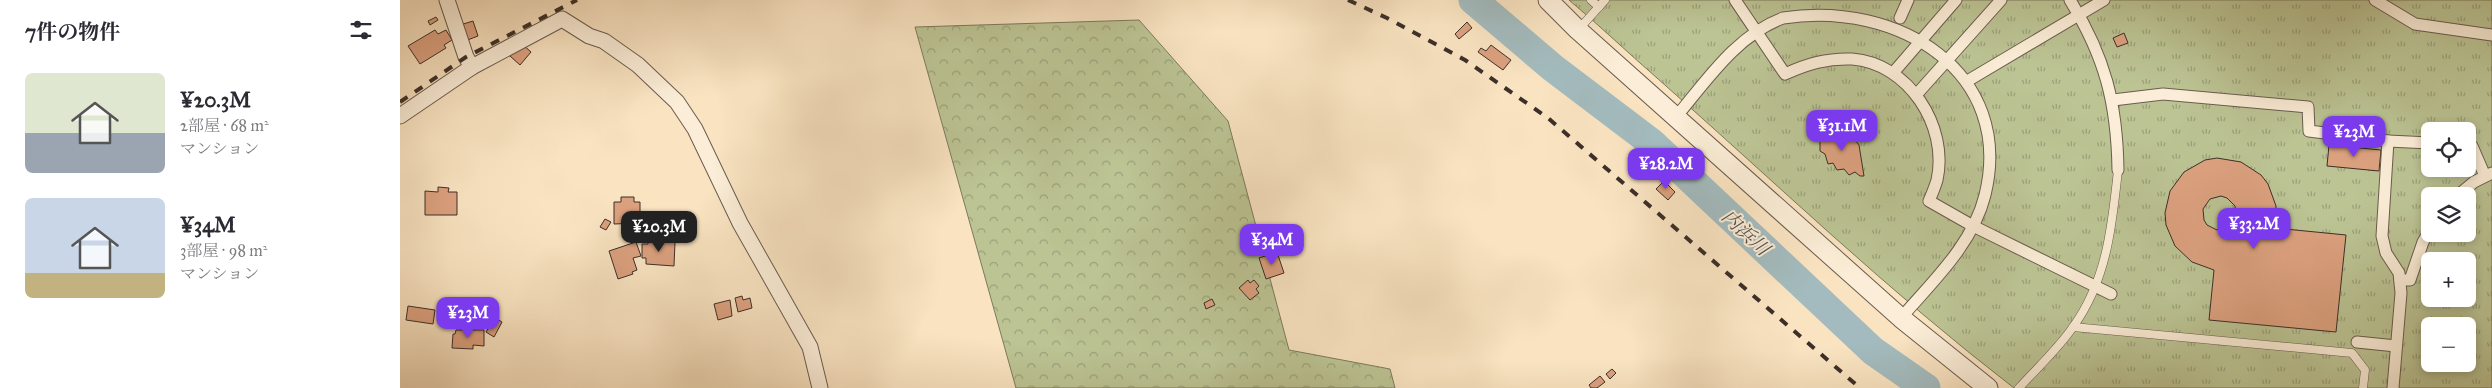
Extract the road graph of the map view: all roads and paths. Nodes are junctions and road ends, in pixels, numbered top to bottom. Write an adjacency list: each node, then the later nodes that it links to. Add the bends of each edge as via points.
1 (447, 0): 20 (street)
2 (1548, 0): 15 (street)
3 (1591, 0): 12 (lane)
4 (1605, 0): 12 (lane)
5 (1735, 0): 16 (street)
6 (1908, 0): 14 (street)
7 (1956, 0): 17 (street)
8 (2002, 0): 19 (street)
9 (2070, 0): 13 (street)
10 (2104, 0): 13 (street)
11 (2375, 0): 18 (street, via 2415,24)
12 (1599, 7): 15 (lane)
13 (2079, 14): 22 (street); 24 (street, via 2102,60)
14 (1900, 18): 16 (street, via 1849,7 1821,8 1783,18); 17 (street)
15 (1578, 30): 26 (street)
16 (1755, 32): 21 (street, via 1785,74 1814,62 1853,59); 26 (street, via 1727,57)
17 (1926, 34): 19 (street); 21 (street)
18 (2492, 36)
19 (1951, 56): 22 (street); 23 (street)
20 (472, 67): 25 (street); 42 (street, via 562,20 638,65 677,102 695,129 740,223 810,347)
21 (1893, 73): 23 (street)
22 (1970, 80): 33 (street, via 1987,126 1989,156 1985,194)
23 (1916, 95): 33 (street, via 1931,121 1936,141 1937,180 1929,201)
24 (2113, 100): 27 (street, via 2163,94 2308,106 2309,131); 30 (street)
25 (400, 116)
26 (1676, 116): 38 (street)
27 (2388, 141): 28 (street); 35 (street, via 2382,236 2386,253)
28 (2421, 143)
29 (2476, 153): 31 (street)
30 (2118, 170): 36 (lane, via 2111,231)
31 (2489, 175): 32 (street)
32 (2468, 187)
33 (1973, 226): 36 (street); 38 (street, via 1954,256)
34 (2423, 242): 35 (street, via 2410,280)
35 (2400, 280): 41 (street)
36 (2096, 287): 37 (street); 39 (lane)
37 (2111, 294)
38 (1901, 318): 43 (street)
39 (2073, 327): 44 (lane); 45 (lane, via 2352,353 2365,370)
40 (2357, 342): 41 (street)
41 (2396, 346): 46 (street)
42 (820, 388)
43 (1988, 388)
44 (2019, 388)
45 (2363, 388)
46 (2393, 388)

